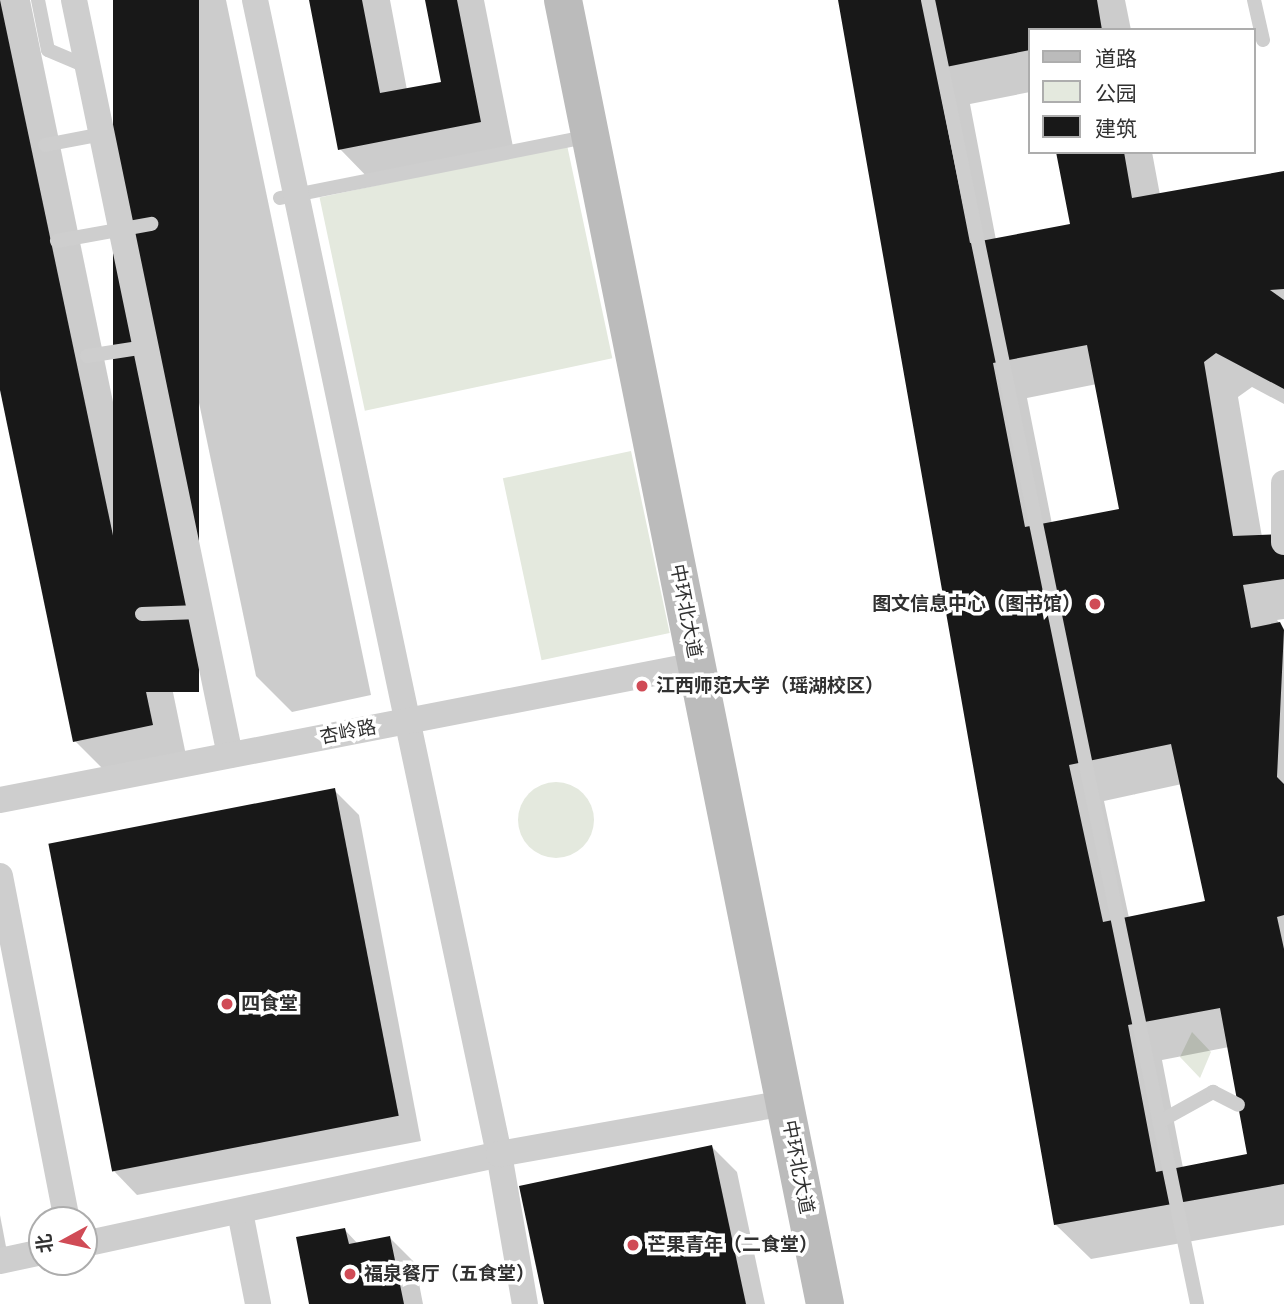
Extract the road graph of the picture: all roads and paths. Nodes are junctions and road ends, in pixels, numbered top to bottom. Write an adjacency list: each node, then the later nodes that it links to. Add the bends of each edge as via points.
1 (38, 0): 8 (lane, via 48,51)
2 (74, 0): 8 (street)
3 (255, 0): 12 (street)
4 (563, 0): 10 (street, 中环北大道)
5 (928, 0): 29 (lane)
6 (1254, 0): 7 (lane)
7 (1263, 40)
8 (88, 67): 9 (street)
9 (102, 134): 11 (lane); 14 (street)
10 (590, 136): 12 (lane); 22 (street, 中环北大道)
11 (45, 145)
12 (288, 196): 23 (street)
13 (151, 225): 14 (lane)
14 (121, 229): 15 (lane); 16 (street)
15 (57, 241)
16 (145, 347): 17 (lane); 20 (street)
17 (87, 356)
18 (1284, 483): 19 (street)
19 (1284, 542)
20 (200, 612): 21 (lane); 24 (street)
21 (142, 614)
22 (696, 665): 23 (street, 杏岭路); 27 (street, 中环北大道)
23 (406, 721): 24 (street, 杏岭路); 30 (street)
24 (230, 755): 25 (street, 杏岭路)
25 (0, 800)
26 (0, 876): 31 (street)
27 (785, 1103): 30 (street); 38 (street, 中环北大道)
28 (1238, 1105): 29 (lane, via 1213,1092)
29 (1159, 1122): 39 (lane)
30 (499, 1154): 32 (street); 37 (street)
31 (65, 1206)
32 (240, 1212): 33 (street); 36 (street)
33 (98, 1241)
34 (28, 1255): 35 (street)
35 (0, 1261)
36 (258, 1304)
37 (525, 1304)
38 (825, 1304)
39 (1197, 1304)

